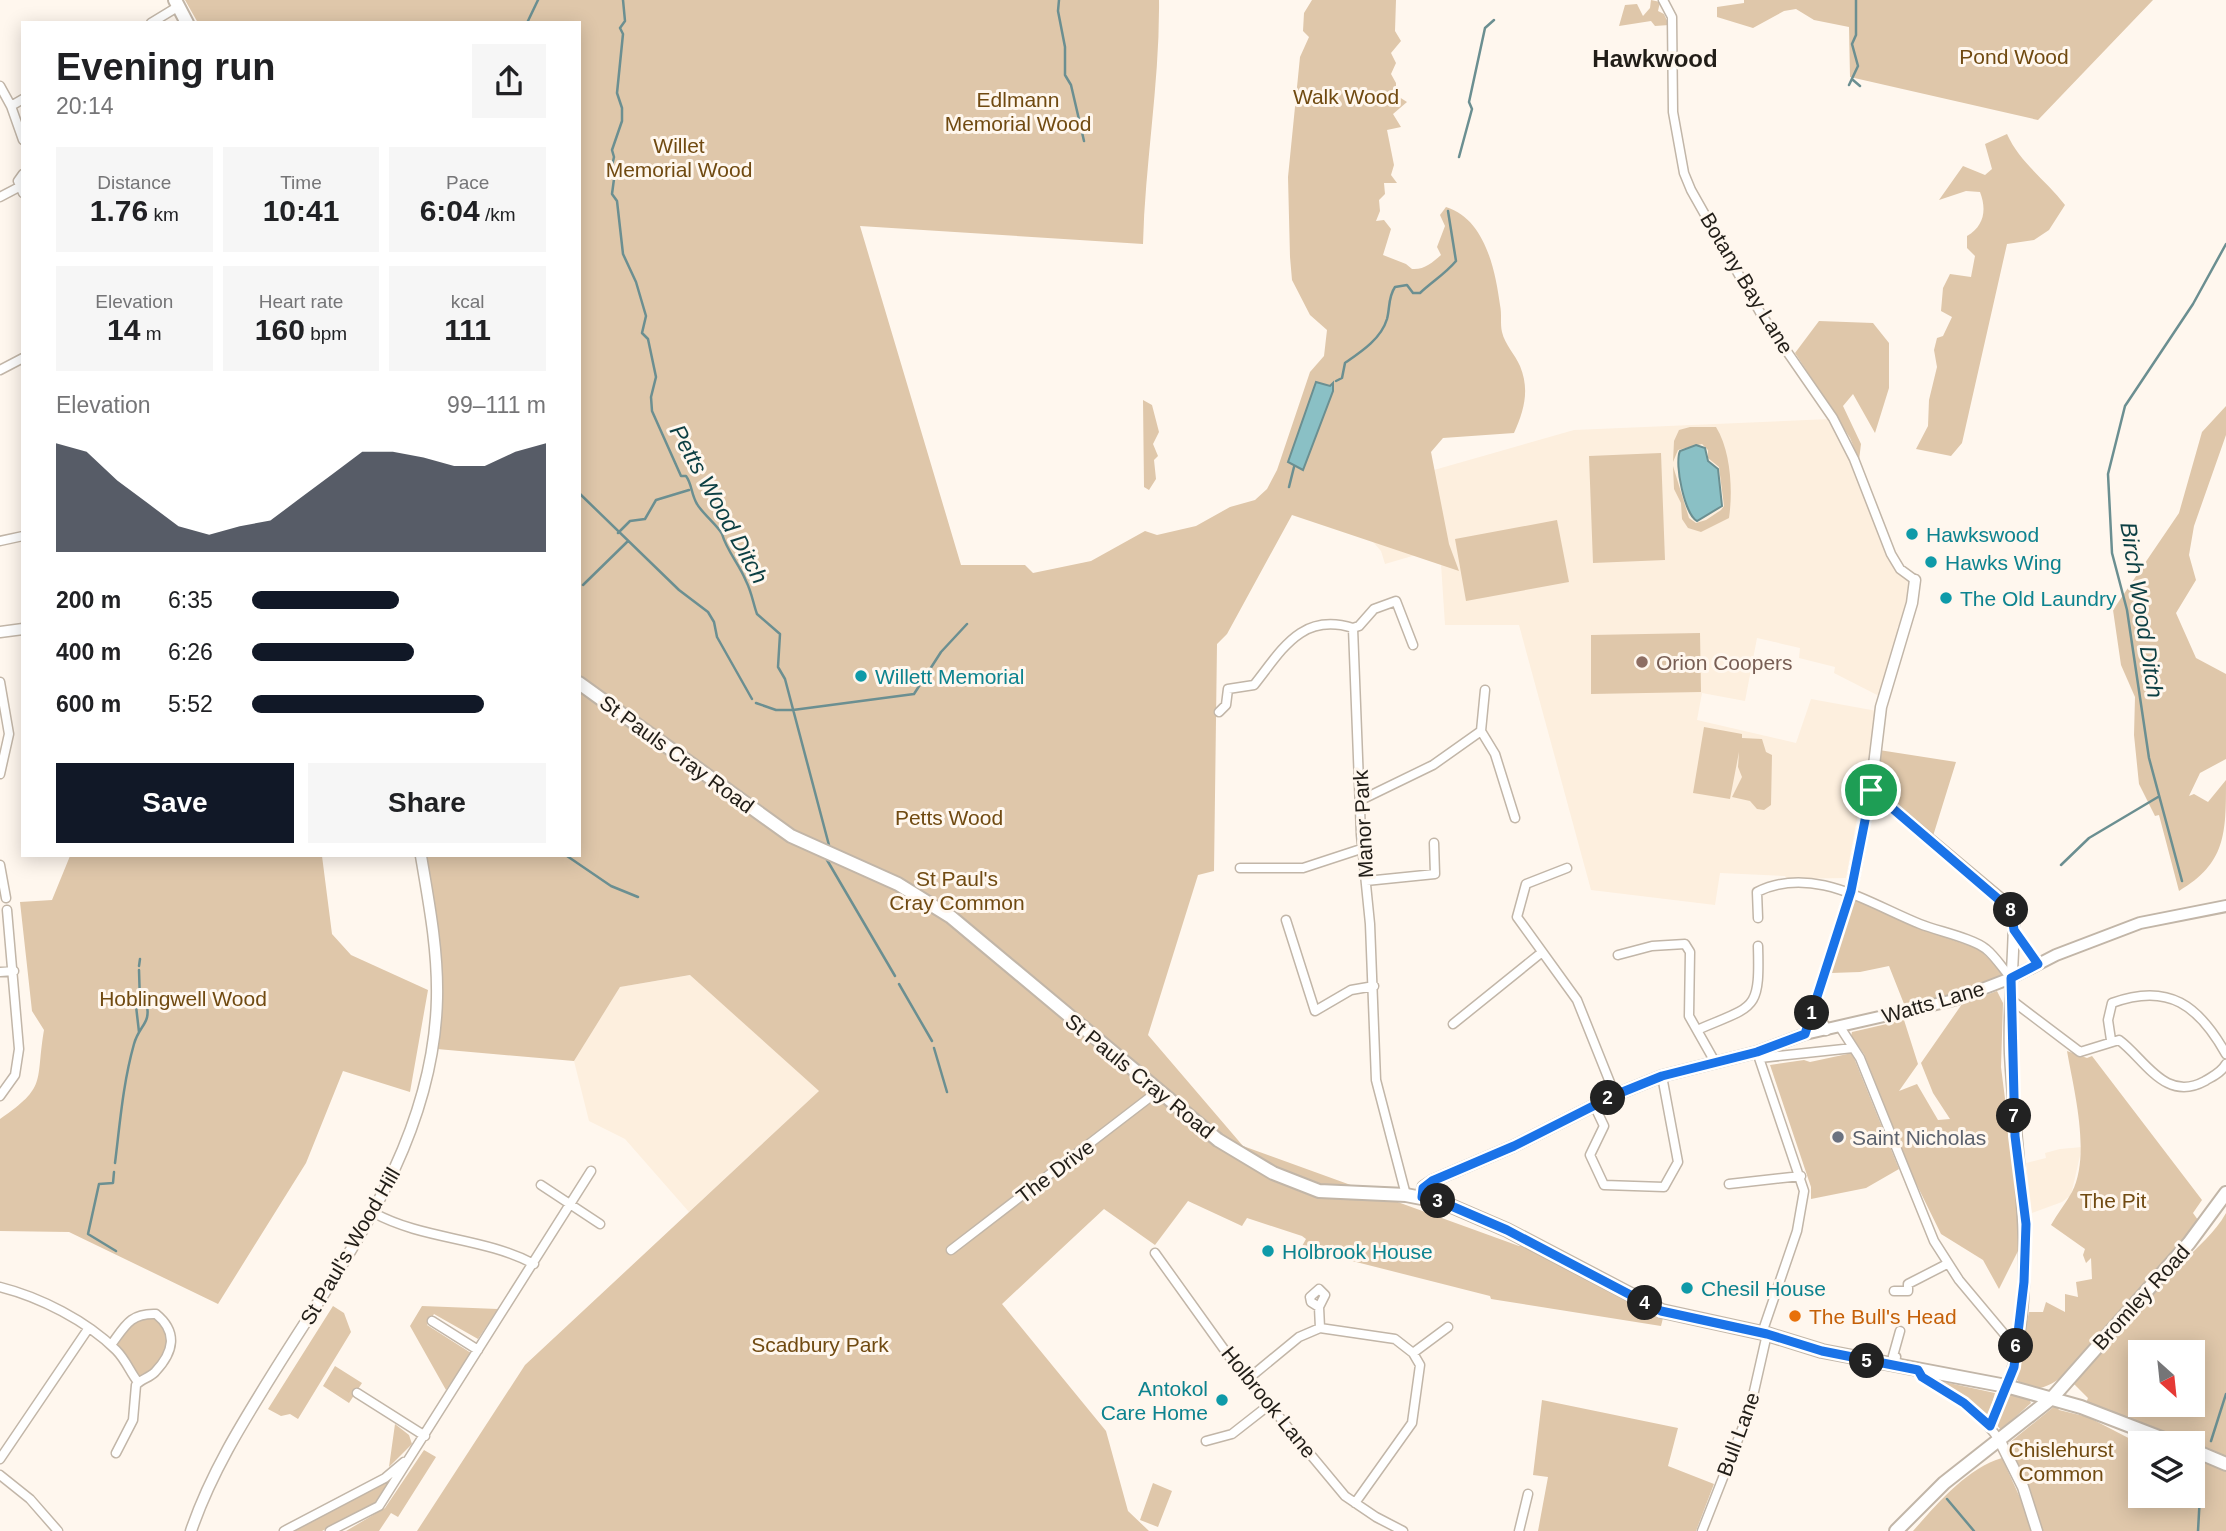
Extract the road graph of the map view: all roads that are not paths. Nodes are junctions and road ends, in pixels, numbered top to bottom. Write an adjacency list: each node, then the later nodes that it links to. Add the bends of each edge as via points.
1 (1663, 0): 15 (street, Botany Bay Lane, via 1671,17 1674,123 1691,190 1767,324 1833,418 1891,554 1900,569)
2 (177, 3): 3 (street); 4 (main road)
3 (154, 21)
4 (186, 21)
5 (0, 86): 7 (street)
6 (21, 100): 7 (street)
7 (11, 106): 8 (street)
8 (21, 134)
9 (21, 190): 10 (street)
10 (0, 197)
11 (21, 359): 12 (street)
12 (0, 370)
13 (21, 536): 14 (street)
14 (0, 541)
15 (1915, 580): 26 (street, via 1881,707)
16 (1353, 628): 19 (street, via 1374,609 1396,601); 23 (street, via 1338,623 1310,626 1294,636 1254,685 1228,690 1226,705); 27 (street, Manor Park)
17 (21, 629): 18 (street)
18 (0, 632)
19 (1413, 645)
20 (0, 682): 25 (street, via 9,734)
21 (581, 684): 65 (main road, St Pauls Cray Road, via 791,836 898,884 951,917)
22 (1485, 690): 24 (street)
23 (1219, 712)
24 (1481, 731): 27 (street, via 1433,765); 28 (street, via 1495,754)
25 (0, 774)
26 (1871, 790): 36 (street); 42 (street, via 2000,898 2014,916)
27 (1361, 800): 30 (street, Manor Park)
28 (1515, 818)
29 (1434, 843): 35 (street, via 1435,874)
30 (1364, 848): 33 (street, via 1303,868); 35 (street, Manor Park)
31 (421, 857): 77 (street, St Paul's Wood Hill, via 436,963 432,1055 410,1137)
32 (0, 865): 37 (street)
33 (1240, 868)
34 (1567, 868): 44 (street, via 1526,884 1517,917)
35 (1366, 881): 50 (street, Manor Park)
36 (1851, 891): 40 (street, via 1772,884 1757,892); 49 (street, via 1919,924 1986,948); 52 (street)
37 (6, 898)
38 (2226, 906): 46 (main road, Watts Lane, via 2140,923)
39 (7, 910): 47 (street)
40 (1758, 918)
41 (1286, 920): 50 (street, via 1315,1011 1351,990)
42 (2014, 930): 46 (street); 49 (street)
43 (1758, 946): 55 (street, via 1755,998 1745,1009)
44 (1541, 953): 53 (street); 66 (street, via 1577,1000)
45 (1618, 955): 55 (street, via 1685,944 1690,952 1687,1003)
46 (2038, 964): 49 (main road, Watts Lane)
47 (14, 971): 48 (street); 67 (street, via 19,1060)
48 (0, 972)
49 (2011, 978): 51 (street); 54 (main road, Watts Lane, via 1954,1000)
50 (1374, 986): 74 (street, Manor Park, via 1376,1080)
51 (2010, 999): 58 (street, via 2080,1052); 93 (street, via 2015,1136 2026,1224)
52 (1814, 1007): 56 (street); 57 (street)
53 (1453, 1024)
54 (1840, 1027): 56 (main road, Watts Lane); 59 (street)
55 (1697, 1030): 62 (street)
56 (1826, 1030): 57 (main road, Watts Lane)
57 (1805, 1034): 61 (main road, Watts Lane)
58 (2111, 1041): 60 (street, via 2108,1020 2112,1003 2128,997 2173,998 2191,1006); 63 (street, via 2129,1047 2154,1075 2174,1086 2200,1084)
59 (1853, 1048): 61 (street); 82 (street)
60 (2226, 1054)
61 (1759, 1055): 62 (main road, Watts Lane); 70 (street, Bull Lane)
62 (1715, 1062): 64 (main road, Watts Lane)
63 (2226, 1064)
64 (1662, 1076): 66 (main road, Watts Lane); 68 (street, via 1678,1162 1664,1186 1604,1185 1590,1156 1604,1126)
65 (1158, 1091): 74 (main road, St Pauls Cray Road, via 1239,1155 1291,1181 1347,1195); 79 (street, The Drive)
66 (1615, 1095): 68 (main road, Watts Lane)
67 (0, 1096)
68 (1594, 1105): 75 (main road, Watts Lane, via 1432,1181 1423,1188)
69 (591, 1171): 76 (street)
70 (1801, 1176): 71 (street); 91 (street, Bull Lane, via 1804,1191 1797,1231)
71 (1729, 1184)
72 (541, 1185): 76 (street)
73 (2226, 1193): 102 (main road, Bromley Road, via 2189,1244)
74 (1406, 1195): 75 (main road, St Pauls Cray Road)
75 (1422, 1197): 91 (main road, St Pauls Cray Road, via 1507,1230 1661,1311)
76 (570, 1204): 78 (street); 81 (street)
77 (374, 1213): 81 (street, via 408,1230 490,1245); 118 (street, St Paul's Wood Hill, via 229,1446 205,1490)
78 (600, 1224)
79 (951, 1250)
80 (1155, 1253): 98 (street, Holbrook Lane)
81 (534, 1264): 94 (street)
82 (1947, 1264): 84 (street, via 1908,1284 1908,1291); 93 (street)
83 (0, 1287): 89 (street, via 41,1302)
84 (1894, 1292)
85 (1319, 1307): 88 (street)
86 (432, 1321): 94 (street)
87 (1448, 1327): 95 (street)
88 (1320, 1328): 95 (street, via 1395,1339); 98 (street, via 1299,1337)
89 (88, 1329): 92 (street); 112 (street)
90 (1900, 1331): 96 (street)
91 (1765, 1334): 96 (main road, St Pauls Cray Road); 123 (street, Bull Lane, via 1751,1409)
92 (111, 1345): 99 (street); 99 (street, via 140,1314 156,1314 170,1329 170,1352 155,1372)
93 (2016, 1348): 100 (street)
94 (478, 1350): 106 (street)
95 (1412, 1353): 116 (street, via 1420,1365 1412,1423)
96 (1894, 1366): 97 (main road, St Pauls Cray Road)
97 (1918, 1370): 100 (main road, St Pauls Cray Road); 104 (street)
98 (1248, 1378): 103 (street, Holbrook Lane)
99 (138, 1382): 109 (street, via 133,1420)
100 (2007, 1387): 102 (main road, St Pauls Cray Road); 104 (street)
101 (357, 1393): 106 (street)
102 (2052, 1398): 105 (main road, St Pauls Cray Road); 108 (main road, Bromley Road)
103 (1269, 1405): 107 (street, via 1232,1434); 116 (street, Holbrook Lane)
104 (1990, 1426): 108 (street)
105 (2142, 1431)
106 (425, 1436): 111 (street)
107 (1206, 1441)
108 (2000, 1441): 124 (main road, Bromley Road, via 1944,1483); 125 (street, via 2023,1487)
109 (116, 1453)
110 (2205, 1455): 113 (main road)
111 (412, 1456): 119 (street, via 386,1478); 120 (street, via 379,1506)
112 (0, 1459)
113 (2226, 1464)
114 (0, 1475): 117 (street, via 30,1499)
115 (1528, 1494): 122 (street)
116 (1355, 1503): 121 (street, Holbrook Lane)
117 (58, 1531)
118 (191, 1531)
119 (284, 1531)
120 (330, 1531)
121 (1403, 1531)
122 (1519, 1531)
123 (1702, 1531)
124 (1896, 1531)
125 (2036, 1531)

